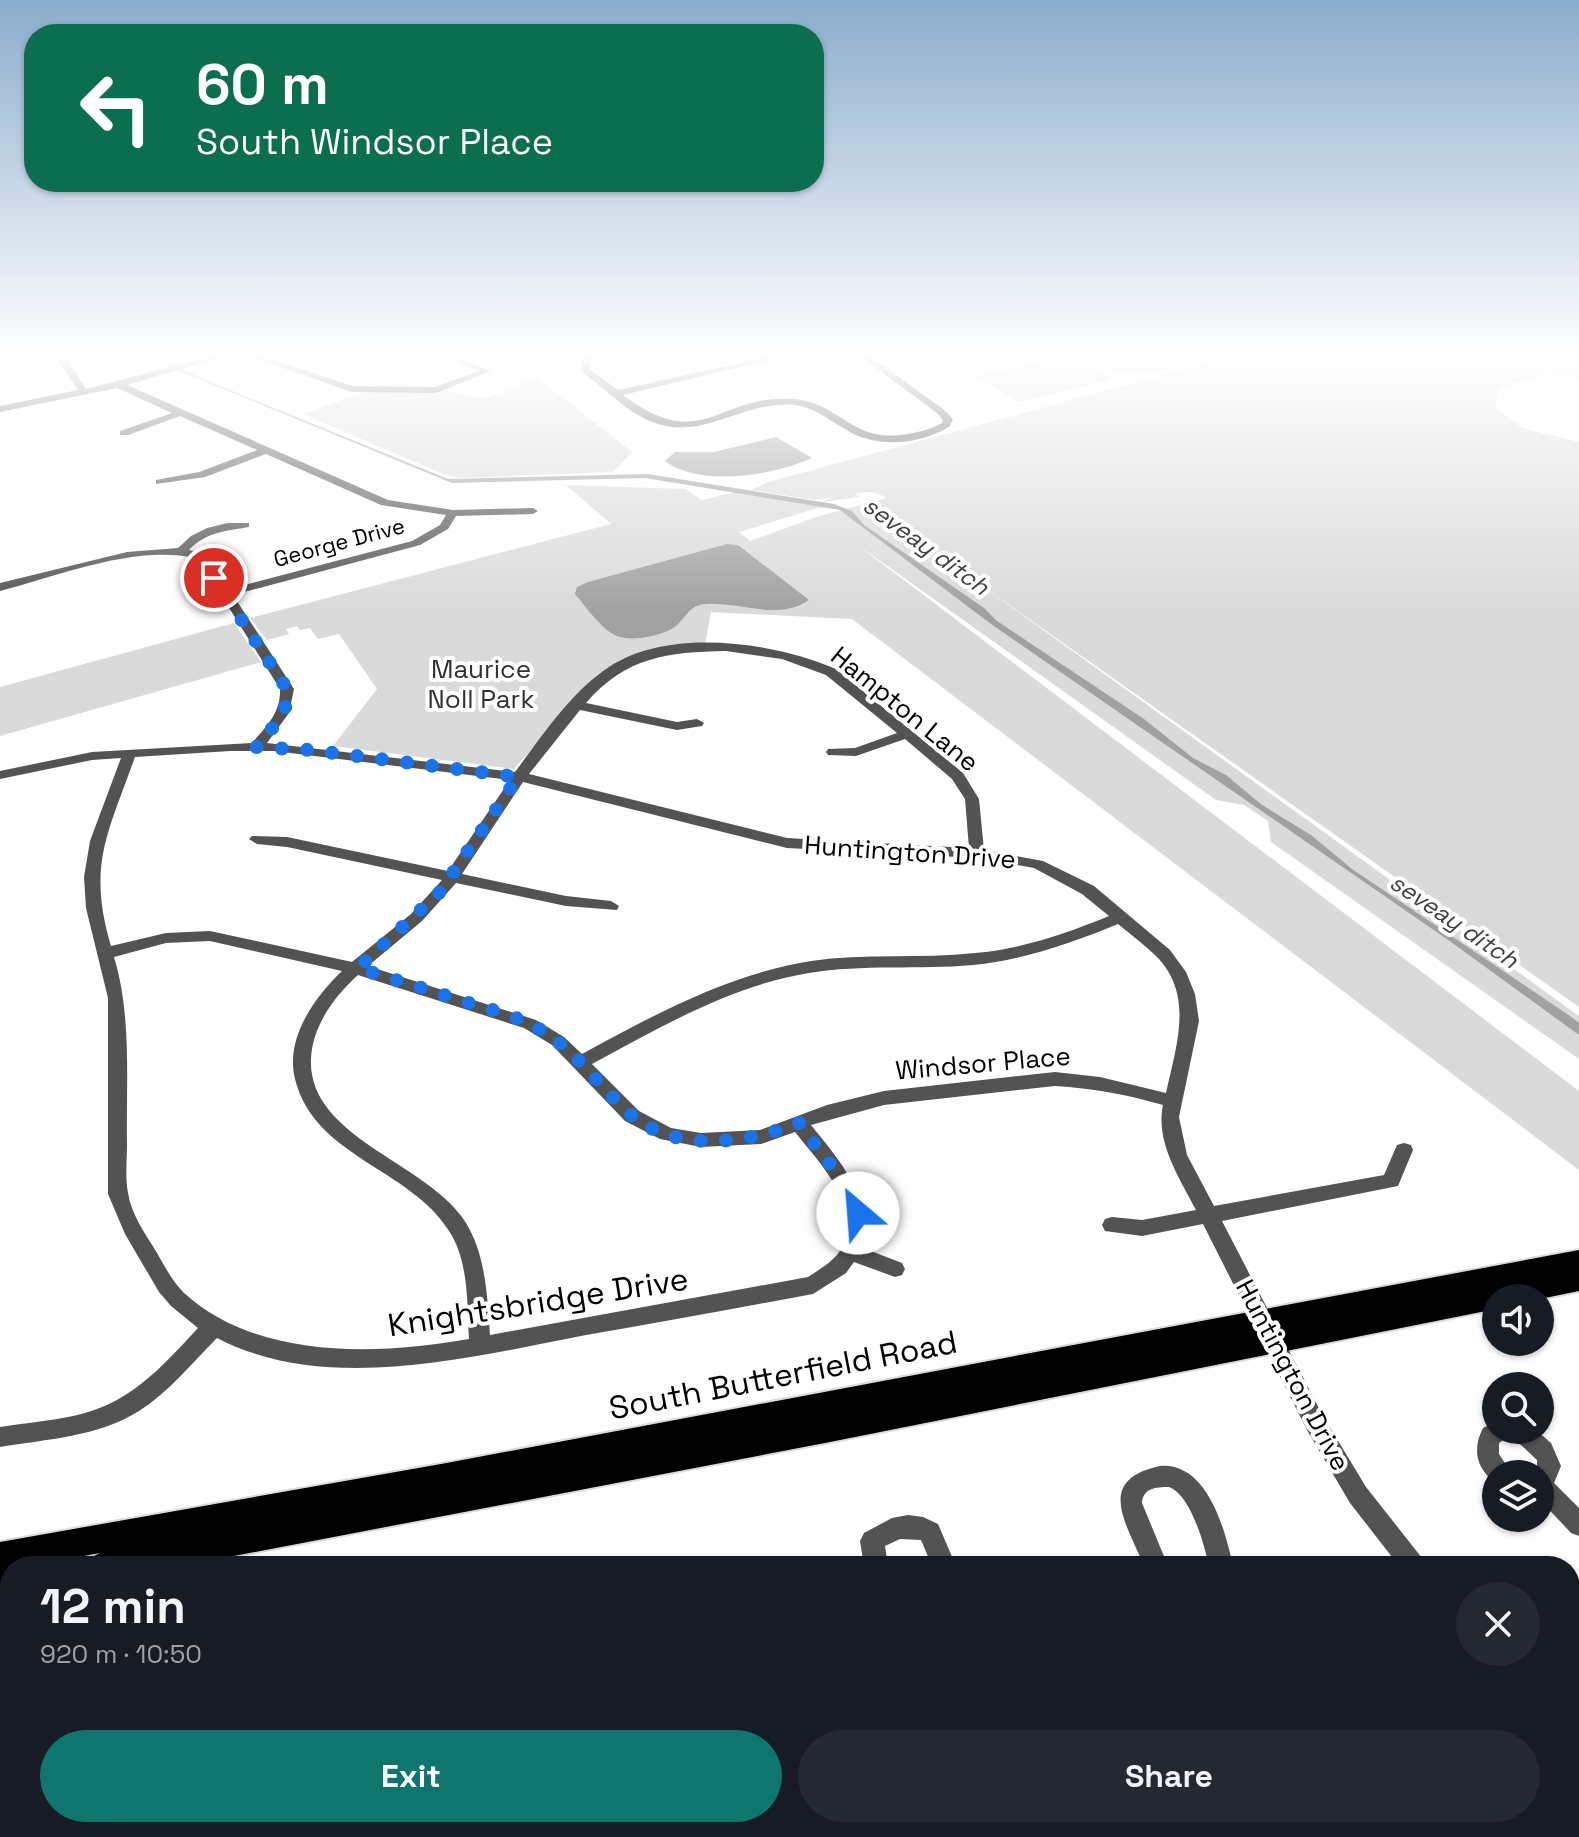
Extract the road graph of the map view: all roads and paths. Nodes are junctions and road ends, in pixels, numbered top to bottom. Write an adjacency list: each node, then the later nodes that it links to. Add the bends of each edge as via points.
1 (242, 441): 2 (street)
2 (265, 451): 3 (street, via 201,475); 5 (street, via 385,503)
3 (160, 482)
4 (533, 511): 5 (street)
5 (453, 513): 9 (street, George Drive, via 444,527 416,543)
6 (245, 525): 7 (street, via 203,534)
7 (182, 550): 8 (street, via 146,552); 9 (street, via 201,559)
8 (0, 587)
9 (226, 593): 13 (street, via 287,689 284,712)
10 (576, 705): 11 (street, via 677,726); 12 (street, Hampton Lane, via 605,676 654,654 695,648 769,653 831,672); 17 (street, Hampton Lane)
11 (697, 723)
12 (907, 734): 14 (street, via 861,751); 19 (street, Hampton Lane, via 968,790 976,813)
13 (256, 747): 15 (street, Huntington Drive); 17 (street, Huntington Drive)
14 (833, 752)
15 (130, 753): 16 (street, Huntington Drive, via 54,761); 23 (street, Knightsbridge Drive, via 91,874 93,907)
16 (0, 775)
17 (518, 777): 19 (street, Huntington Drive, via 787,843); 20 (street, Hampton Lane)
18 (257, 839): 20 (street)
19 (977, 853): 22 (street, Huntington Drive, via 1057,871)
20 (452, 876): 21 (street); 24 (street, Hampton Lane, via 428,907)
21 (611, 906)
22 (1120, 917): 25 (street, via 1052,944 999,955 848,963 774,974 719,991); 26 (street, Huntington Drive, via 1164,954 1187,994 1190,1021)
23 (107, 953): 24 (street, Windsor Place, via 166,938 210,936); 37 (street, Knightsbridge Drive, via 118,1030 118,1194 126,1220 169,1290)
24 (358, 968): 25 (street, Windsor Place, via 530,1024); 39 (street, Hampton Lane, via 328,996 310,1023 302,1053 306,1090 329,1124 426,1189 457,1225 474,1263)
25 (580, 1063): 27 (street, Windsor Place, via 632,1116 667,1134 731,1140 761,1137)
26 (1172, 1101): 27 (street, Windsor Place, via 1118,1086 1055,1079 884,1098); 29 (street, Huntington Drive, via 1171,1133 1178,1155)
27 (799, 1123): 31 (street, via 854,1199 858,1227)
28 (1404, 1150): 29 (street, via 1391,1181)
29 (1209, 1216): 30 (street, via 1142,1228); 38 (street, Huntington Drive)
30 (1112, 1225)
31 (852, 1252): 33 (street); 39 (street, Knightsbridge Drive, via 822,1280 797,1290)
32 (1579, 1260): 38 (main road, South Butterfield Road)
33 (895, 1269)
34 (1579, 1280): 35 (main road, South Butterfield Road)
35 (1554, 1285)
36 (1482, 1300): 38 (main road, South Butterfield Road)
37 (214, 1326): 39 (street, Knightsbridge Drive, via 253,1343 318,1355 435,1354); 40 (street, via 158,1384 116,1412)
38 (1267, 1331): 43 (main road, South Butterfield Road); 44 (main road, South Butterfield Road); 49 (street, Huntington Drive, via 1358,1495)
39 (480, 1346)
40 (0, 1437)
41 (1554, 1498): 42 (street)
42 (1579, 1525)
43 (6, 1556)
44 (154, 1556)
45 (874, 1556): 46 (street, via 872,1541 882,1533 914,1526 930,1532)
46 (940, 1556)
47 (1152, 1556): 48 (street, via 1130,1503 1131,1492 1155,1476 1173,1476 1189,1486)
48 (1218, 1556)
49 (1406, 1556)

